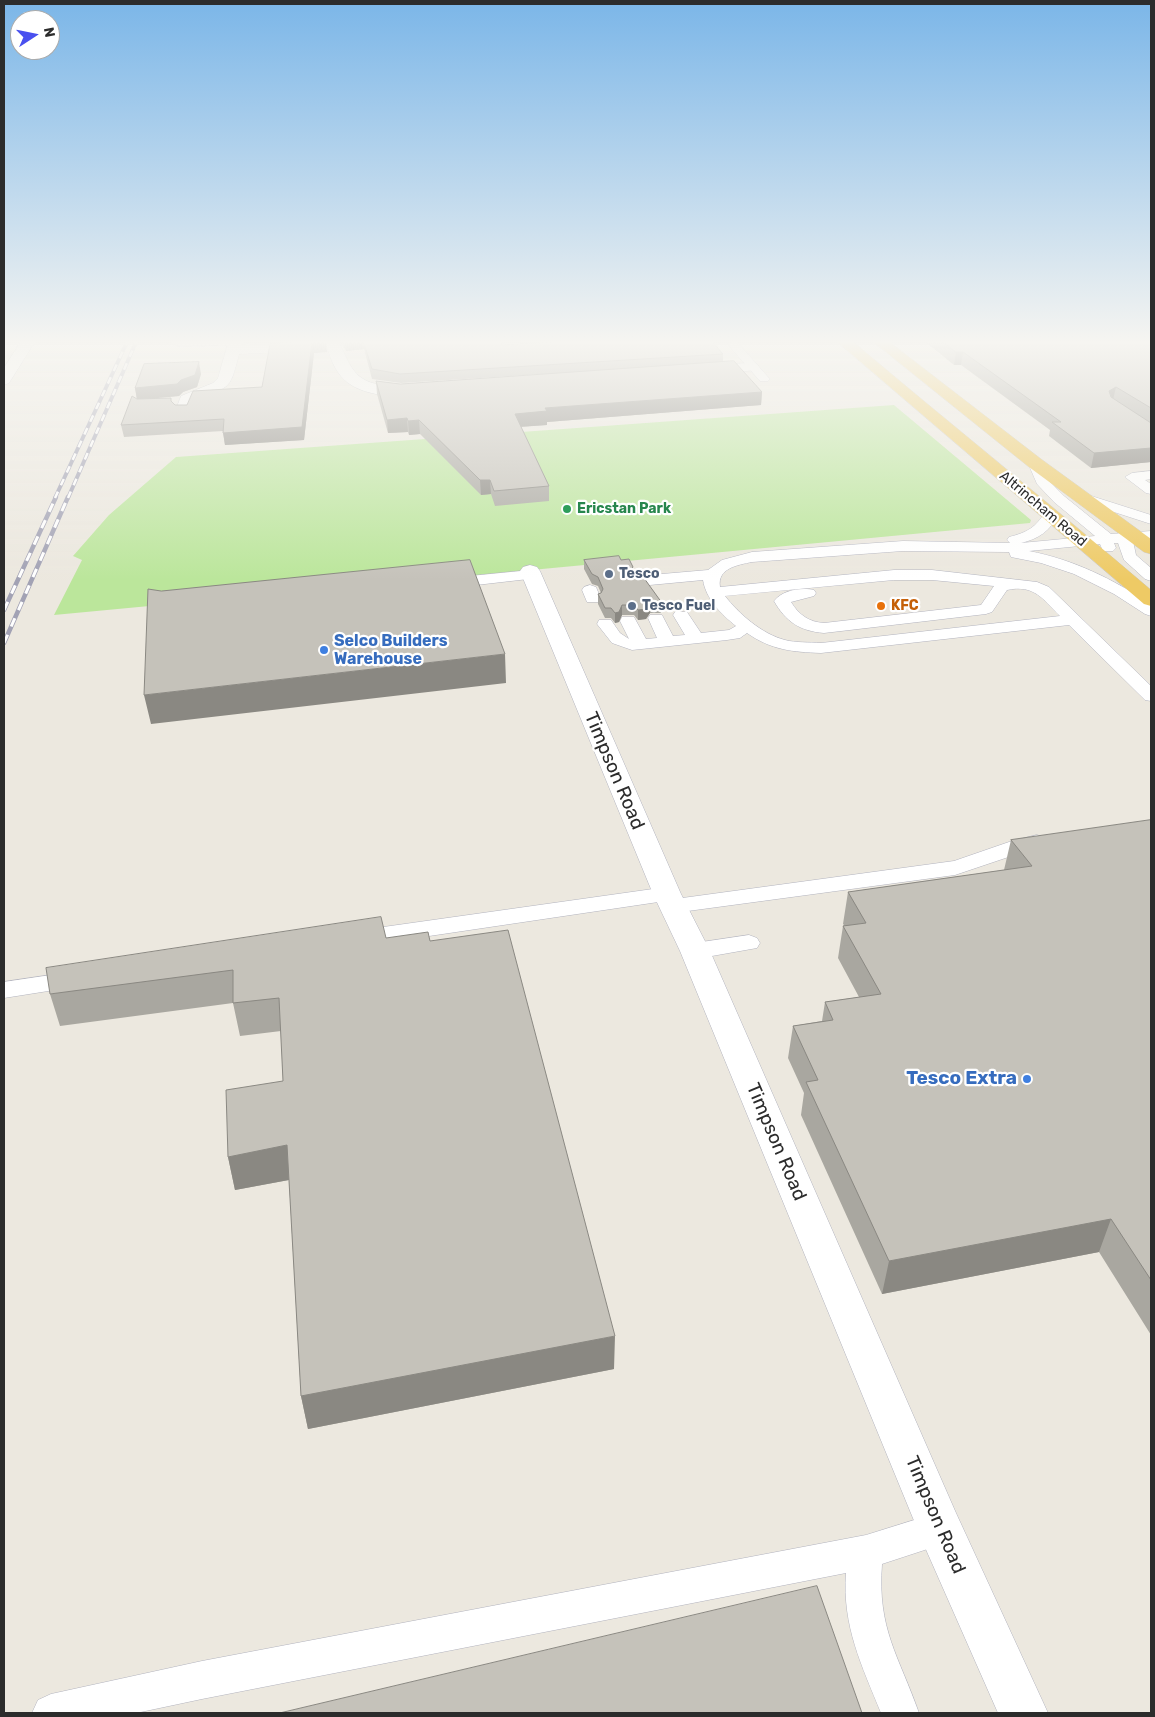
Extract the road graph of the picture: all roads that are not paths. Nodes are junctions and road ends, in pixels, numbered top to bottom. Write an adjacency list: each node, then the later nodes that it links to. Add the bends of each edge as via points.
1 (936, 420): 7 (highway, Altrincham Road)
2 (980, 420): 3 (highway, Altrincham Road)
3 (1035, 463): 6 (highway, Altrincham Road); 11 (lane, via 1042,481)
4 (1151, 475): 5 (lane, via 1132,477)
5 (1151, 490)
6 (1082, 496): 8 (lane); 9 (highway, Altrincham Road)
7 (1051, 514): 10 (lane, via 1044,526 1017,540); 11 (highway, Altrincham Road)
8 (1151, 520)
9 (1135, 540): 11 (lane); 12 (highway, Altrincham Road); 15 (lane, via 1129,557)
10 (964, 547): 11 (lane, via 1066,553); 14 (lane, via 879,547 752,557 732,561); 22 (lane, via 1020,554 1077,569 1117,588)
11 (1099, 547): 21 (highway, Altrincham Road)
12 (1151, 548)
13 (531, 573): 18 (lane); 34 (street, Timpson Road)
14 (714, 574): 17 (lane, via 664,585); 20 (lane, via 711,580)
15 (1151, 576)
16 (867, 578): 19 (lane, via 932,575); 19 (lane, via 856,587 790,596 782,601 796,620 824,628 986,609 1001,587); 20 (lane)
17 (640, 582)
18 (433, 584)
19 (1014, 584): 25 (lane, via 1043,590)
20 (716, 592): 28 (lane)
21 (1151, 600)
22 (1151, 611)
23 (681, 615): 29 (lane)
24 (656, 618): 30 (lane)
25 (1072, 620): 28 (lane, via 821,648 777,644); 32 (lane)
26 (628, 621): 31 (lane)
27 (605, 624): 31 (lane, via 615,639 626,644)
28 (740, 630): 29 (lane)
29 (696, 639): 30 (lane)
30 (668, 642): 31 (lane)
31 (641, 644)
32 (1151, 696)
33 (1060, 837): 34 (lane, via 1015,845 987,859 955,868)
34 (670, 900): 35 (lane); 37 (street, Timpson Road)
35 (330, 942)
36 (749, 943): 37 (lane)
37 (695, 951): 40 (street, Timpson Road)
38 (96, 976): 39 (lane)
39 (4, 990)
40 (940, 1529): 41 (lane); 44 (street, Timpson Road)
41 (866, 1552): 42 (lane, via 202,1680); 43 (lane, via 862,1586 864,1613)
42 (51, 1713)
43 (900, 1713)
44 (1023, 1713)

